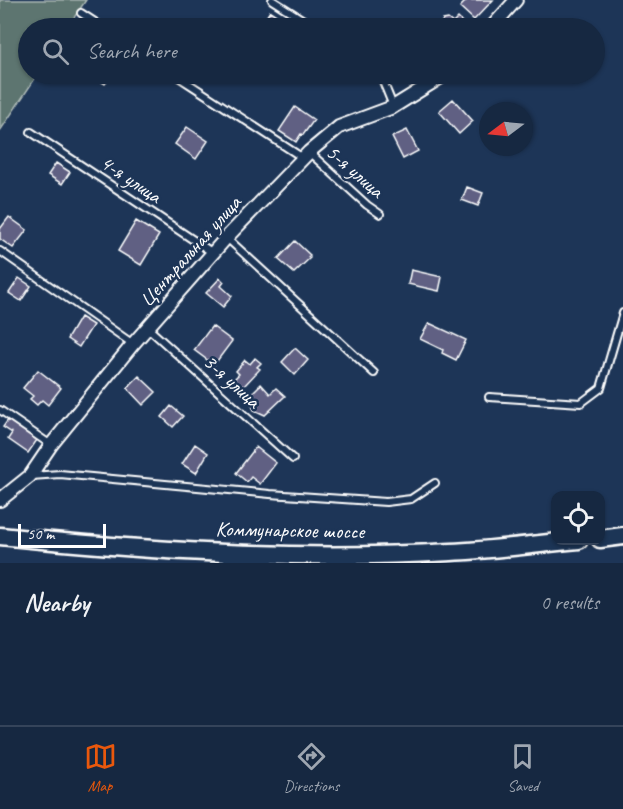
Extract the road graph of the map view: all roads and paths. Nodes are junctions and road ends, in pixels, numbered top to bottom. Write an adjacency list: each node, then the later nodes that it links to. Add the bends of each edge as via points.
1 (272, 0): 5 (lane)
2 (512, 1): 6 (street)
3 (81, 13): 4 (lane)
4 (89, 18)
5 (300, 18)
6 (499, 18)
7 (190, 84): 12 (lane, 5-я улица)
8 (384, 84): 10 (lane)
9 (432, 84): 10 (street, Центральная улица)
10 (393, 107): 12 (street, Центральная улица, via 339,127)
11 (31, 132): 16 (lane, 4-я улица)
12 (306, 155): 13 (lane, 5-я улица); 14 (street, Центральная улица)
13 (380, 214)
14 (226, 238): 16 (street, Центральная улица); 20 (lane)
15 (0, 251): 19 (lane)
16 (213, 254): 18 (street, Центральная улица)
17 (623, 313): 21 (lane, via 600,388 581,403)
18 (148, 328): 19 (street, Центральная улица); 24 (lane, 3-я улица)
19 (133, 344): 23 (street, Центральная улица)
20 (374, 373)
21 (489, 398)
22 (0, 410): 23 (lane)
23 (51, 445): 25 (street, Центральная улица)
24 (293, 459)
25 (30, 476): 26 (lane, via 60,474 386,502 411,499); 27 (street, Центральная улица)
26 (435, 483)
27 (0, 500)
28 (2, 535): 31 (main road, Коммунарское шоссе, via 152,549 300,555 451,552)
29 (623, 536): 30 (main road)
30 (605, 538)
31 (551, 543)

